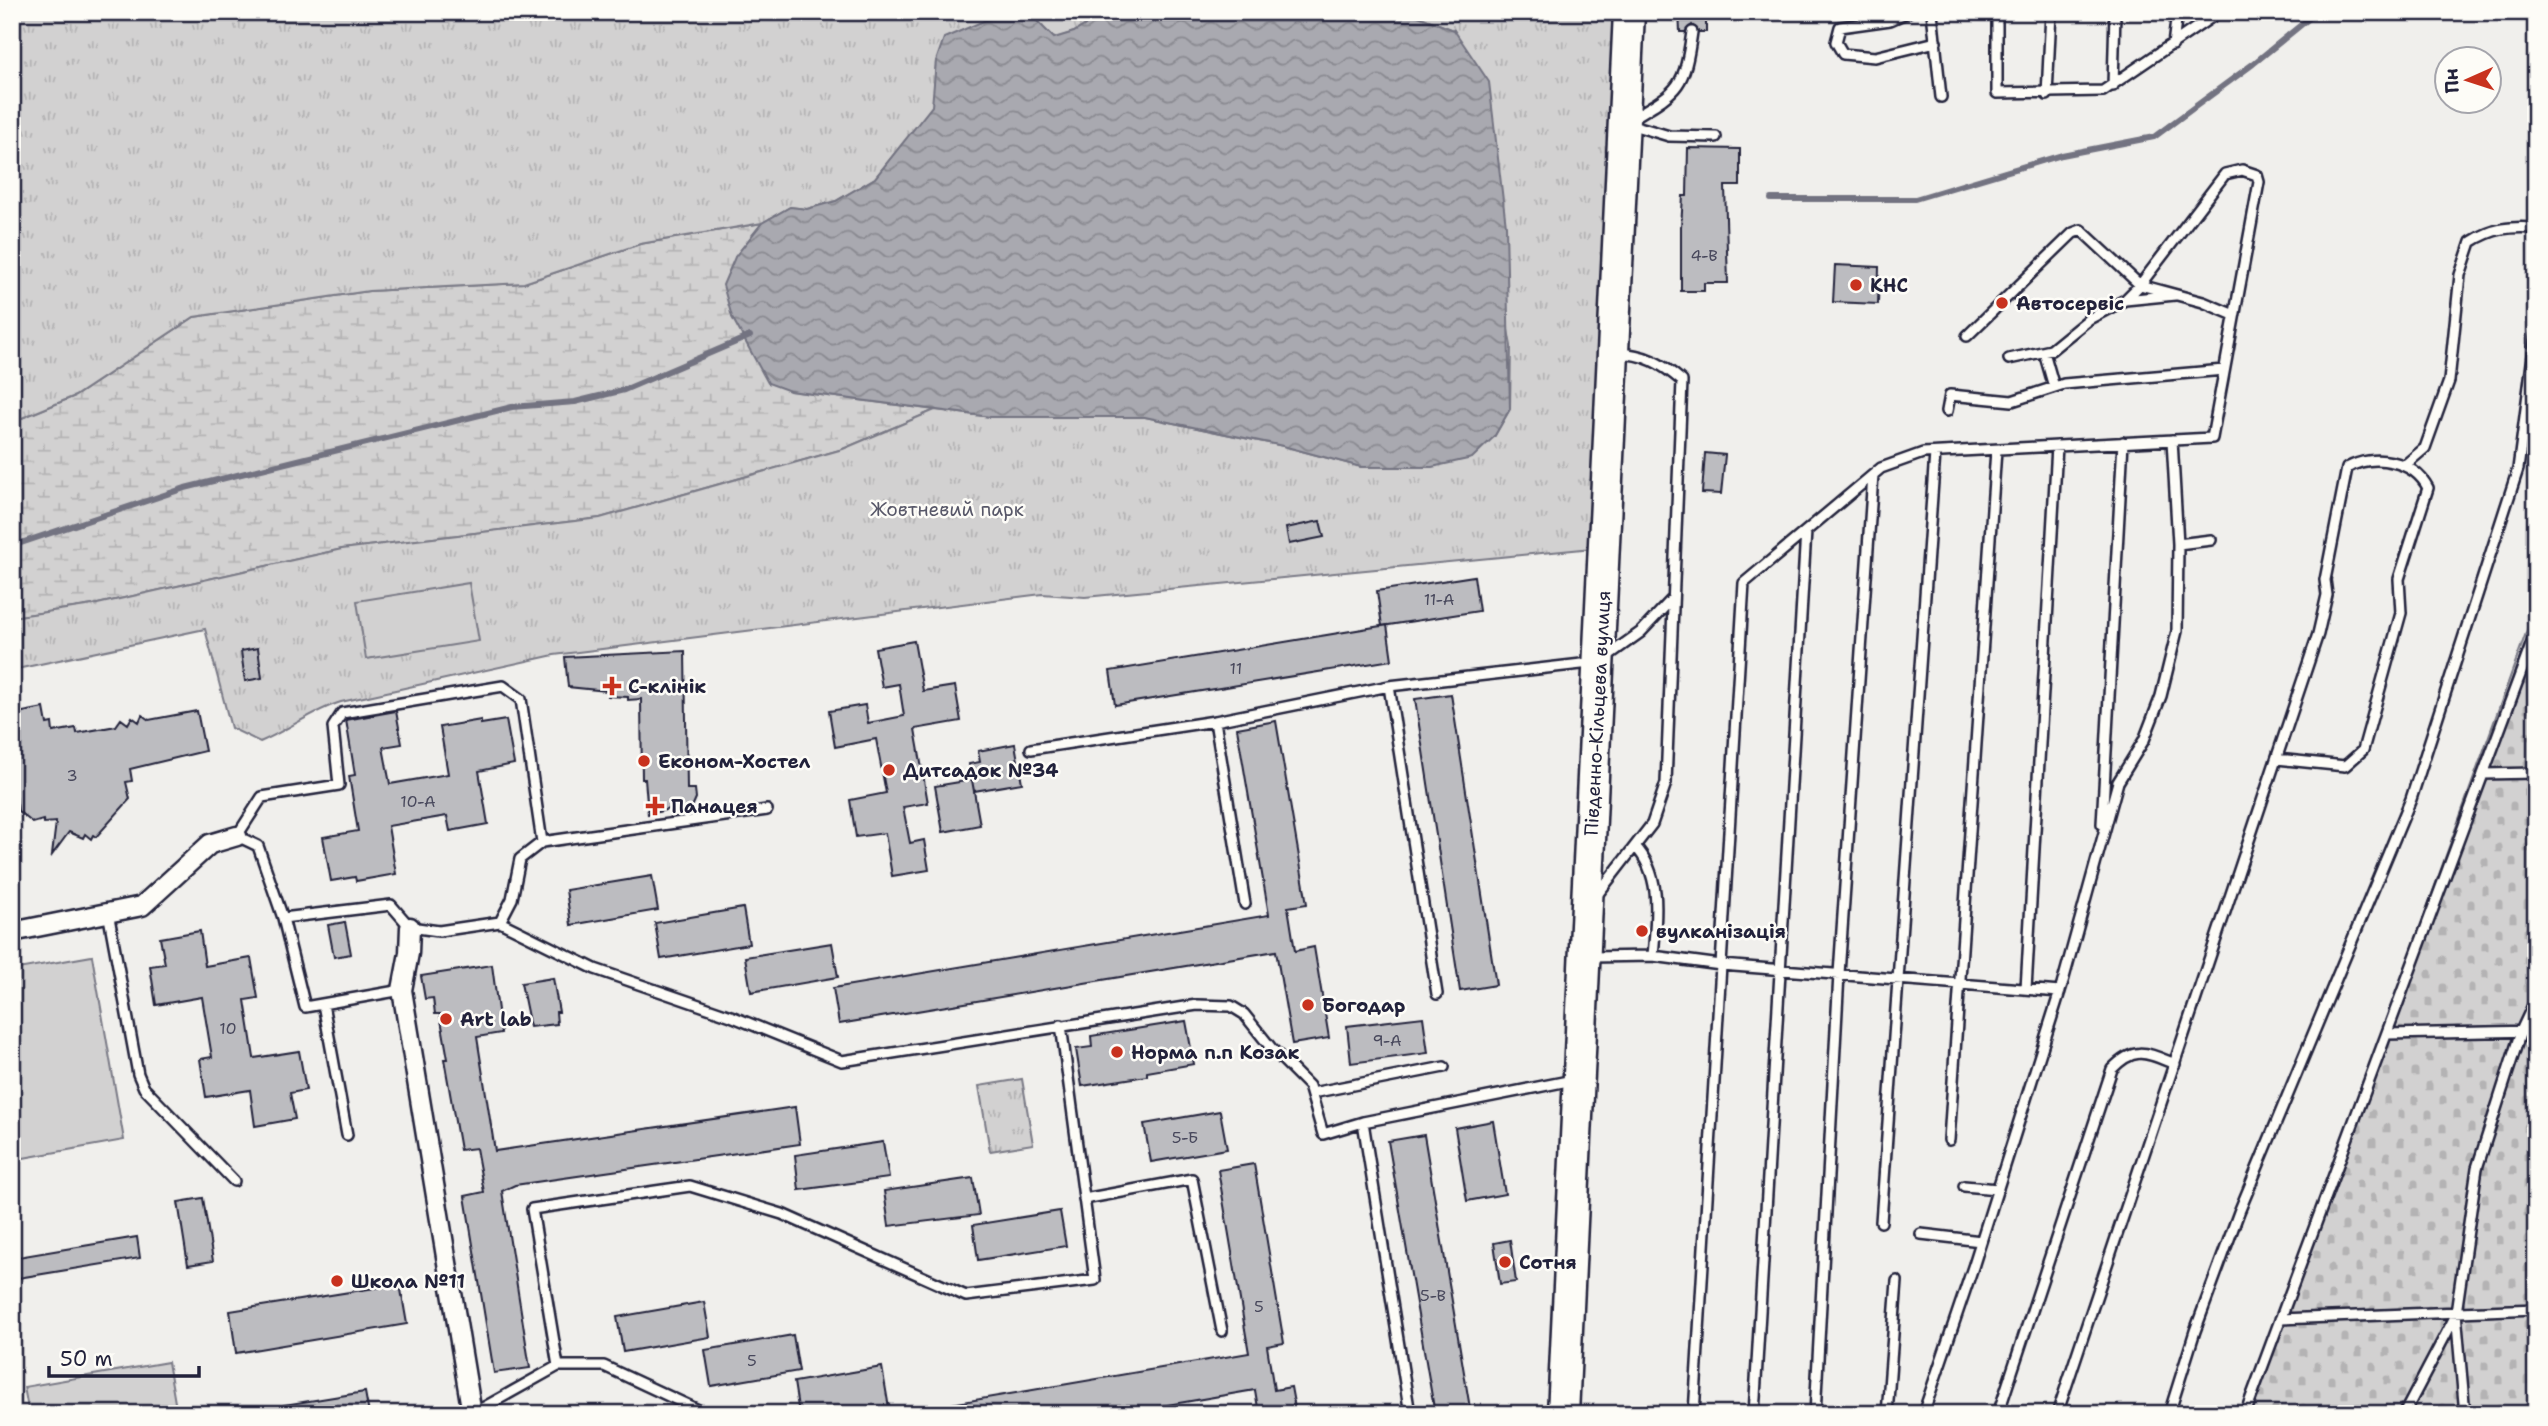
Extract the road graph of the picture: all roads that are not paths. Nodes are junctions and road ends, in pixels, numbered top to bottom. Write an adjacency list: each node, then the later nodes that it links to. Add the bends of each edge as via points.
1 (1629, 12): 15 (main road, Південно-Кільцева вулиця)
2 (1908, 12): 10 (lane, via 1890,20 1840,27 1836,41 1843,54 1875,57)
3 (1932, 12): 10 (lane)
4 (1997, 12): 13 (lane, via 1997,93)
5 (2051, 12): 13 (lane)
6 (2115, 12): 12 (lane)
7 (2177, 12): 11 (lane)
8 (2219, 12): 11 (lane)
9 (1692, 32): 15 (lane, via 1686,74 1668,96)
10 (1936, 42): 14 (lane)
11 (2173, 46): 12 (lane)
12 (2113, 86): 13 (lane, via 2103,91)
13 (2047, 95)
14 (1941, 97)
15 (1623, 123): 16 (lane, via 1669,135); 24 (main road, Південно-Кільцева вулиця)
16 (1716, 137)
17 (2536, 228): 35 (lane, via 2507,226 2471,242 2460,275 2449,381 2425,448)
18 (2140, 285): 19 (lane); 20 (lane); 21 (lane, via 2225,174 2249,171 2259,182); 23 (lane, via 2081,230)
19 (2175, 295): 20 (lane); 21 (lane)
20 (2125, 300): 25 (lane, via 2089,318)
21 (2234, 314): 27 (lane)
22 (2536, 333): 109 (lane, via 2518,469 2411,799 2239,1212)
23 (1967, 336)
24 (1612, 352): 40 (lane, via 1638,354 1661,363 1682,381); 42 (main road, Південно-Кільцева вулиця)
25 (2044, 352): 26 (lane); 28 (lane)
26 (2009, 359)
27 (2224, 370): 28 (lane); 30 (lane, via 2212,438)
28 (2054, 387): 29 (lane, via 2012,401 1950,395)
29 (1947, 411)
30 (2172, 440): 31 (lane); 39 (lane)
31 (2123, 442): 32 (lane); 51 (lane)
32 (2057, 446): 33 (lane); 68 (lane)
33 (1996, 450): 34 (lane); 67 (lane)
34 (1935, 453): 36 (lane, via 1923,453); 66 (lane)
35 (2404, 464): 46 (lane, via 2366,462 2347,468 2319,634); 46 (lane, via 2422,475 2428,488 2399,579 2401,613 2363,750 2345,766)
36 (1873, 475): 37 (lane); 65 (lane)
37 (1807, 531): 63 (lane, via 1744,583); 64 (lane)
38 (2211, 540): 39 (lane)
39 (2178, 544): 51 (lane, via 2177,631 2161,696 2144,740 2118,782)
40 (1673, 598): 42 (lane, via 1641,632); 53 (lane, via 1666,783 1652,824)
41 (2536, 632): 48 (lane)
42 (1599, 662): 43 (lane); 55 (main road, Південно-Кільцева вулиця)
43 (1389, 686): 44 (lane); 71 (lane)
44 (1215, 721): 45 (lane); 54 (lane)
45 (1031, 749)
46 (2277, 759): 78 (lane)
47 (2536, 773): 48 (lane)
48 (2483, 774): 77 (lane)
49 (767, 810): 52 (lane)
50 (237, 836): 52 (lane, via 262,797 339,785 333,727 342,713 503,686 521,699); 56 (street, via 210,844 142,906); 57 (lane, via 258,846)
51 (2102, 840): 70 (lane)
52 (542, 842): 58 (lane, via 520,859 512,899)
53 (1635, 846): 55 (lane); 62 (lane, via 1655,878)
54 (1245, 904)
55 (1587, 907): 61 (main road, Південно-Кільцева вулиця)
56 (108, 912): 60 (street); 85 (lane, via 144,1088)
57 (283, 918): 59 (lane, via 391,905); 73 (lane, via 305,1007)
58 (500, 922): 59 (lane, via 439,931); 74 (lane, via 595,969 842,1060)
59 (410, 927): 69 (street)
60 (12, 932)
61 (1585, 957): 62 (lane); 80 (main road, Південно-Кільцева вулиця)
62 (1653, 957): 63 (lane)
63 (1721, 965): 64 (lane); 102 (lane)
64 (1778, 970): 65 (lane); 103 (lane)
65 (1839, 974): 66 (lane); 104 (lane)
66 (1896, 979): 67 (lane); 89 (lane)
67 (1959, 984): 68 (lane); 84 (lane)
68 (2026, 989): 70 (lane)
69 (402, 990): 73 (lane); 98 (street)
70 (2060, 992): 87 (lane)
71 (1437, 994)
72 (2536, 999): 75 (lane)
73 (323, 1004): 83 (lane)
74 (1061, 1025): 81 (lane, via 1197,1005 1231,1006 1244,1014); 88 (lane)
75 (2521, 1031): 76 (lane); 77 (lane); 94 (lane, via 2477,1168)
76 (2536, 1031)
77 (2387, 1034): 95 (lane)
78 (2175, 1063): 107 (lane, via 2146,1052 2134,1053 2125,1055 2112,1069); 108 (lane)
79 (1444, 1067): 81 (lane)
80 (1581, 1078): 82 (lane); 101 (main road, Південно-Кільцева вулиця)
81 (1312, 1093): 82 (lane, via 1323,1134)
82 (1363, 1122): 100 (lane)
83 (346, 1135)
84 (1950, 1140)
85 (234, 1181)
86 (1964, 1186): 87 (lane)
87 (1998, 1189): 91 (lane)
88 (1084, 1199): 96 (lane, via 1192,1179); 97 (lane, via 1095,1280 966,1296 782,1214 690,1186 531,1209)
89 (1881, 1222)
90 (1921, 1234): 91 (lane)
91 (1981, 1241): 106 (lane)
92 (1897, 1281): 105 (lane)
93 (2536, 1310): 94 (lane)
94 (2456, 1313): 95 (lane); 111 (lane); 112 (lane)
95 (2280, 1320): 110 (lane)
96 (1222, 1331)
97 (558, 1366): 98 (lane); 99 (lane, via 604,1366)
98 (472, 1414)
99 (706, 1414)
100 (1410, 1414)
101 (1563, 1414)
102 (1694, 1414)
103 (1754, 1414)
104 (1815, 1414)
105 (1887, 1414)
106 (1923, 1414)
107 (1998, 1414)
108 (2057, 1414)
109 (2169, 1414)
110 (2245, 1414)
111 (2404, 1414)
112 (2465, 1414)

